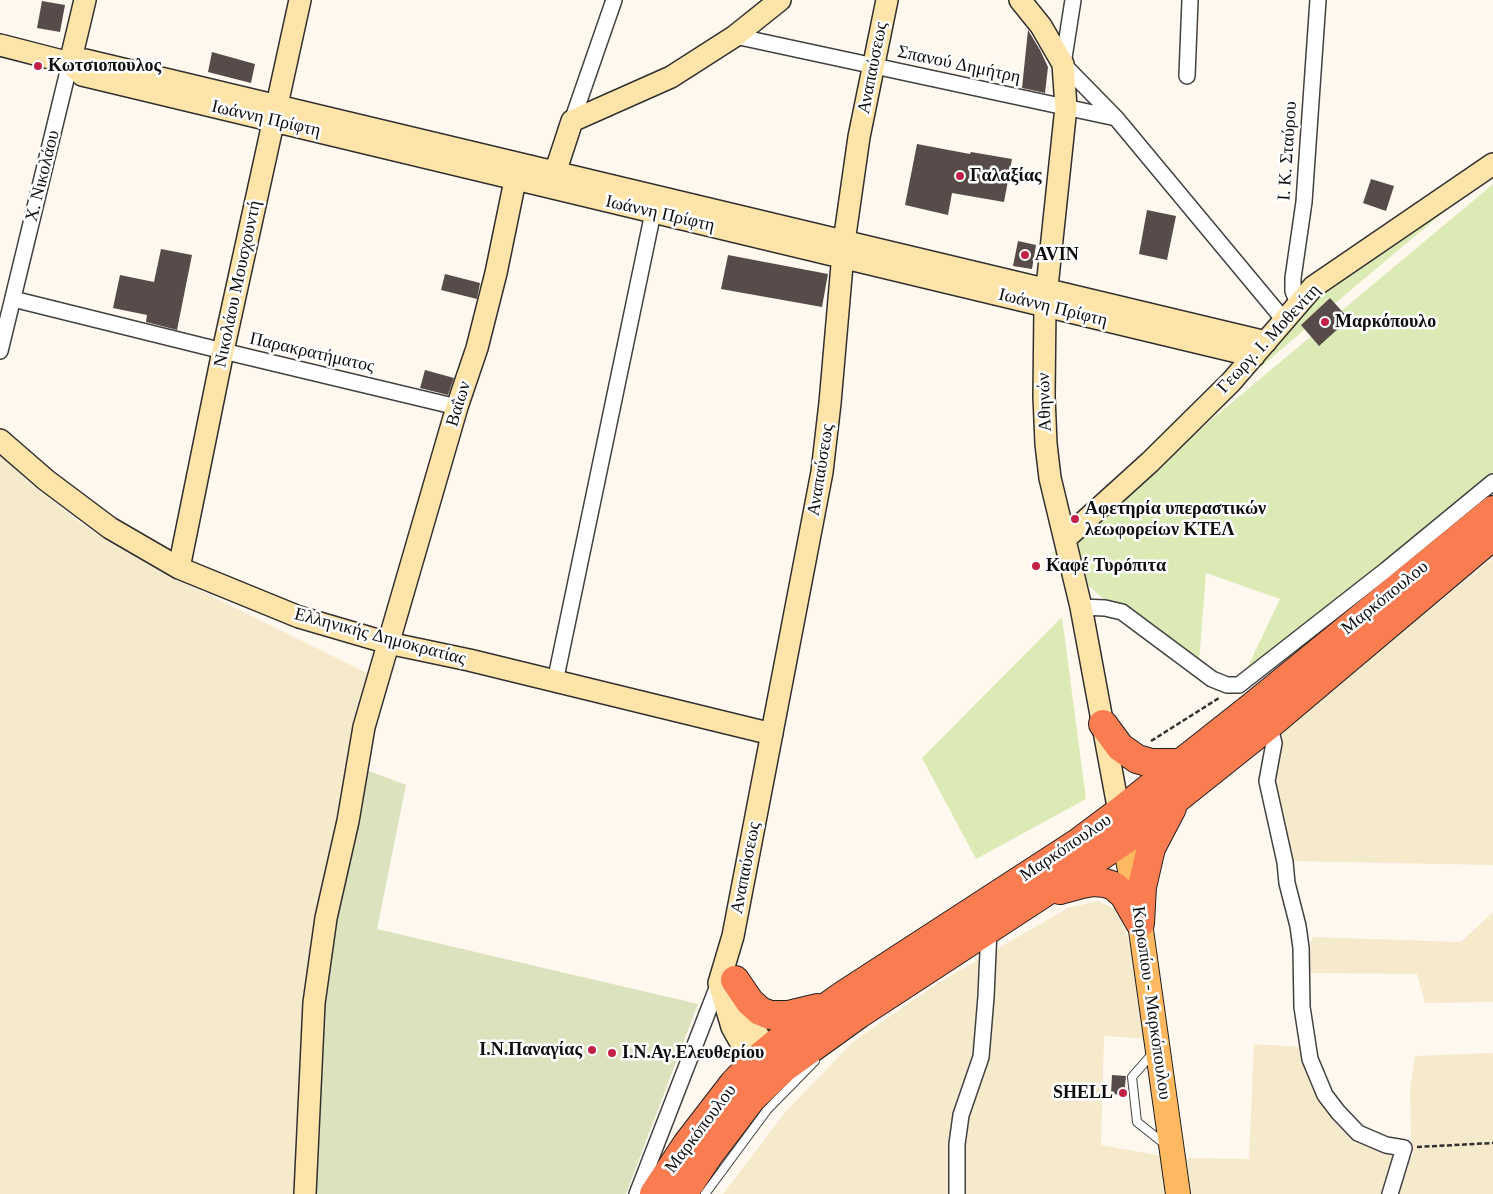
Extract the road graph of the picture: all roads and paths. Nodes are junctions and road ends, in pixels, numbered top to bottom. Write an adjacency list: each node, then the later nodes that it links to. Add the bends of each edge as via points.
1 (85, 0): 12 (main road, Χ. Νικολάου)
2 (300, 0): 17 (main road, Νικολάου Μουσχουντή)
3 (780, 0): 10 (main road)
4 (887, 0): 14 (main road, Αναπαύσεως)
5 (1020, 0): 13 (main road, Αθηνών, via 1041,26)
6 (1073, 0): 13 (street)
7 (1190, 0): 15 (street)
8 (1318, 0): 27 (street, Ι. Κ. Σταύρου, via 1304,202)
9 (610, 1): 19 (street)
10 (736, 36): 14 (street, Σπανού Δημήτρη); 19 (main road, via 672,77)
11 (0, 44): 12 (main road, Ιωάννη Πρίφτη)
12 (70, 63): 17 (main road, Ιωάννη Πρίφτη, via 82,75); 26 (street, Χ. Νικολάου)
13 (1063, 64): 16 (main road, Αθηνών); 18 (street)
14 (874, 65): 16 (street, Σπανού Δημήτρη); 24 (main road, Αναπαύσεως, via 859,137)
15 (1187, 76)
16 (1066, 107): 18 (street, Σπανού Δημήτρη); 25 (main road, Αθηνών)
17 (276, 114): 21 (main road, Ιωάννη Πρίφτη); 30 (main road, Νικολάου Μουσχουντή)
18 (1116, 118): 27 (street)
19 (572, 121): 22 (main road)
20 (1493, 164): 27 (main road, Γεωργ. Ι. Μοθενίτη, via 1314,287)
21 (517, 171): 22 (main road, Ιωάννη Πρίφτη); 31 (main road, Βαΐων, via 494,283)
22 (553, 180): 23 (main road, Ιωάννη Πρίφτη)
23 (655, 204): 24 (main road, Ιωάννη Πρίφτη); 24 (main road, Ιωάννη Πρίφτη, via 750,219); 40 (street)
24 (843, 250): 25 (main road, Ιωάννη Πρίφτη); 44 (main road, Αναπαύσεως, via 822,472)
25 (1046, 298): 28 (main road, Ιωάννη Πρίφτη); 36 (main road, Αθηνών, via 1046,444 1050,478)
26 (13, 299): 29 (street, Χ. Νικολάου); 30 (street, Παρακρατήματος)
27 (1291, 312): 28 (main road, Γεωργ. Ι. Μοθενίτη)
28 (1260, 349): 36 (main road, Γεωργ. Ι. Μοθενίτη, via 1150,462)
29 (0, 351)
30 (223, 351): 31 (street, Παρακρατήματος); 37 (main road, Νικολάου Μουσχουντή)
31 (457, 407): 39 (main road, Βαΐων)
32 (0, 440): 37 (main road, Ελληνικής Δημοκρατίας, via 110,528)
33 (1493, 482): 41 (street)
34 (1493, 510): 46 (highway, Μαρκόπουλου)
35 (1493, 536): 43 (highway, Μαρκόπουλου)
36 (1065, 539): 38 (main road, Αθηνών)
37 (179, 568): 39 (main road, Ελληνικής Δημοκρατίας, via 299,617)
38 (1081, 607): 41 (street, via 1122,612 1212,679); 42 (main road, Αθηνών)
39 (388, 642): 40 (main road, Ελληνικής Δημοκρατίας); 60 (main road, Βαΐων, via 364,727 348,821 326,918 314,1004)
40 (555, 682): 44 (main road, Ελληνικής Δημοκρατίας)
41 (1239, 685): 45 (path)
42 (1103, 724): 45 (highway, via 1120,747); 48 (main road, Αθηνών)
43 (1269, 724): 47 (highway, Μαρκόπουλου); 59 (street, via 1274,743 1267,781 1298,926 1302,1007 1310,1059 1325,1095 1358,1133 1386,1145)
44 (772, 734): 53 (main road, Αναπαύσεως)
45 (1130, 754): 46 (highway, via 1150,763)
46 (1180, 763): 48 (highway, Μαρκόπουλου)
47 (1183, 792): 49 (highway, Μαρκόπουλου); 51 (highway, via 1151,848 1142,887)
48 (1119, 812): 49 (main road, Κορωπίου - Μαρκόπουλου); 54 (highway, Μαρκόπουλου)
49 (1124, 840): 50 (highway, Μαρκόπουλου); 51 (main road, Κορωπίου - Μαρκόπουλου)
50 (1041, 895): 51 (highway, via 1082,884 1105,882 1124,895); 52 (highway, Μαρκόπουλου)
51 (1140, 923): 66 (main road, Κορωπίου - Μαρκόπουλου)
52 (989, 929): 54 (highway, Μαρκόπουλου); 65 (street, via 981,1056 962,1115 957,1144)
53 (727, 982): 54 (highway, via 760,1011 770,1014 788,1015); 57 (main road, Αναπαύσεως, via 732,1027 741,1043); 61 (street)
54 (852, 1004): 55 (lane); 57 (highway, Μαρκόπουλου, via 809,1018)
55 (826, 1049)
56 (819, 1056): 64 (lane, via 767,1110)
57 (770, 1064): 62 (highway, Μαρκόπουλου, via 734,1083); 63 (highway, Μαρκόπουλου, via 752,1098)
58 (1493, 1143): 59 (path)
59 (1404, 1148): 67 (street)
60 (305, 1194)
61 (637, 1194)
62 (654, 1194)
63 (683, 1194)
64 (705, 1194)
65 (957, 1194)
66 (1178, 1194)
67 (1390, 1194)

